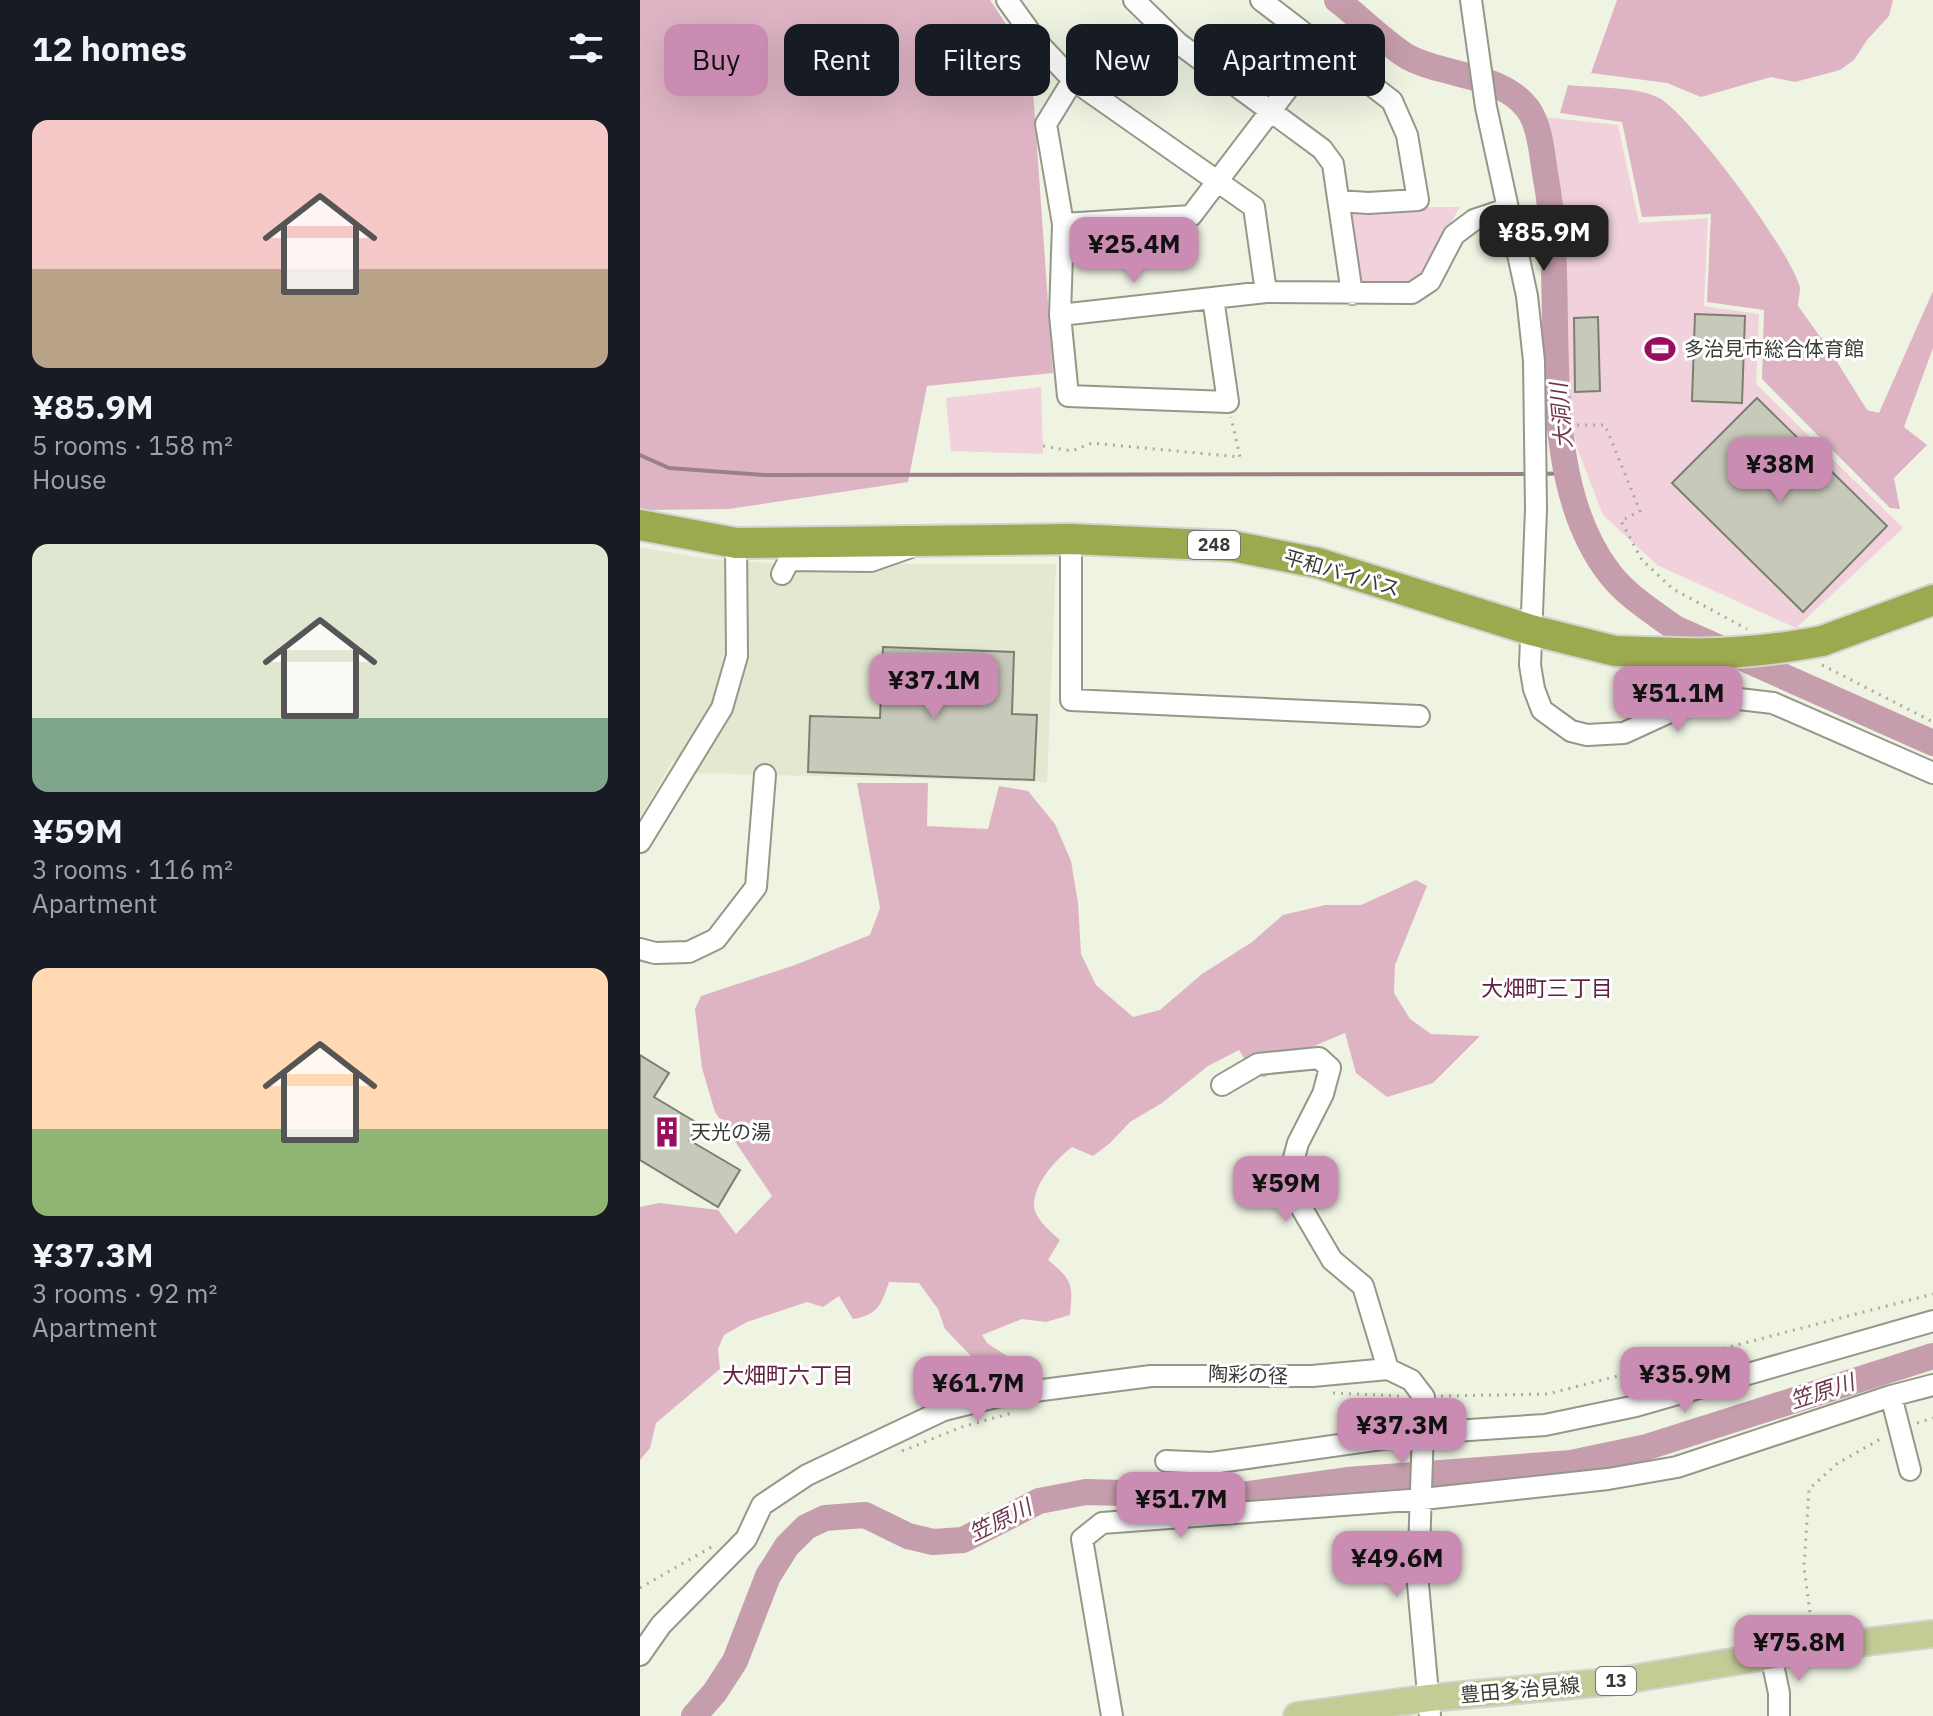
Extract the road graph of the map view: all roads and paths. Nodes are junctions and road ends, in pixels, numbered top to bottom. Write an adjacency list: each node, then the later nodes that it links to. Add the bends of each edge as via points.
1 (1134, 0): 11 (street, via 1178,43)
2 (1261, 0): 5 (street)
3 (1471, 0): 14 (street)
4 (1009, 1): 6 (street)
5 (1292, 24)
6 (1066, 73)
7 (1066, 91): 15 (street, via 1046,124)
8 (1096, 96): 12 (street)
9 (1282, 96): 11 (street)
10 (1385, 96): 13 (street, via 1407,135 1418,200)
11 (1270, 112): 12 (street); 13 (street, via 1322,149 1333,164)
12 (1218, 182): 15 (street, via 1191,216); 16 (street, via 1254,207)
13 (1339, 201): 17 (street)
14 (1507, 209): 17 (street, via 1474,220 1454,235 1430,281 1412,293); 29 (street, via 1527,296 1534,361)
15 (1063, 224): 19 (street)
16 (1266, 292): 17 (street); 18 (street)
17 (1352, 294)
18 (1213, 298): 19 (street); 20 (street)
19 (1060, 315): 20 (street, via 1068,396)
20 (1228, 402): 22 (path, via 1240,457 1092,443 1072,451)
21 (1553, 425): 30 (path, via 1605,425 1640,511 1621,521 1642,560 1673,589)
22 (1043, 446)
23 (640, 525): 26 (highway, 248)
24 (1071, 539): 25 (highway, 平和バイパス / 248); 29 (highway, 平和バイパス / 248, via 1232,546 1318,563); 32 (street, via 1071,700)
25 (930, 540): 26 (highway, 平和バイパス / 248); 27 (street, via 871,561 789,560)
26 (736, 543): 36 (street, via 737,656 722,708)
27 (782, 574)
28 (1933, 600): 31 (highway, 平和バイパス / 248)
29 (1531, 630): 31 (highway, 平和バイパス / 248, bridge, via 1615,651); 34 (street, via 1530,665 1542,710 1571,731 1624,733 1696,700 1722,697 1773,703)
30 (1755, 633)
31 (1821, 653): 33 (path)
32 (1419, 716)
33 (1933, 722)
34 (1933, 773)
35 (765, 775): 37 (street, via 756,887 716,939 689,952)
36 (640, 842)
37 (640, 949)
38 (1222, 1085): 41 (street, via 1258,1064 1319,1058 1330,1068 1288,1180 1332,1260 1363,1286)
39 (1933, 1294): 45 (path, via 1548,1394)
40 (1933, 1321): 49 (street, via 1636,1406 1545,1425)
41 (1388, 1369): 45 (street, via 1411,1380); 58 (street, via 1312,1376 1151,1376 1004,1395 944,1410 807,1475 762,1505 746,1539 661,1625)
42 (1933, 1385): 44 (street)
43 (1329, 1393): 45 (path)
44 (1891, 1396): 48 (street); 53 (street, via 1677,1467)
45 (1424, 1397): 49 (street)
46 (1015, 1412): 50 (path)
47 (1933, 1418): 48 (path)
48 (1900, 1428): 52 (street); 57 (path, via 1838,1463 1809,1489 1804,1567)
49 (1424, 1433): 51 (street, via 1212,1463); 53 (street)
50 (890, 1455)
51 (1166, 1461)
52 (1910, 1470)
53 (1423, 1499): 60 (street, via 1418,1584); 61 (street, via 1102,1523 1082,1539)
54 (716, 1545): 55 (path)
55 (640, 1588)
56 (1933, 1634): 57 (main road, 豊田多治見線 / 13)
57 (1815, 1648): 59 (main road, 豊田多治見線 / 13)
58 (640, 1655)
59 (1771, 1655): 60 (main road, 豊田多治見線 / 13); 63 (street)
60 (1430, 1707): 62 (main road, 豊田多治見線 / 13)
61 (1112, 1716)
62 (1297, 1716)
63 (1779, 1716)

